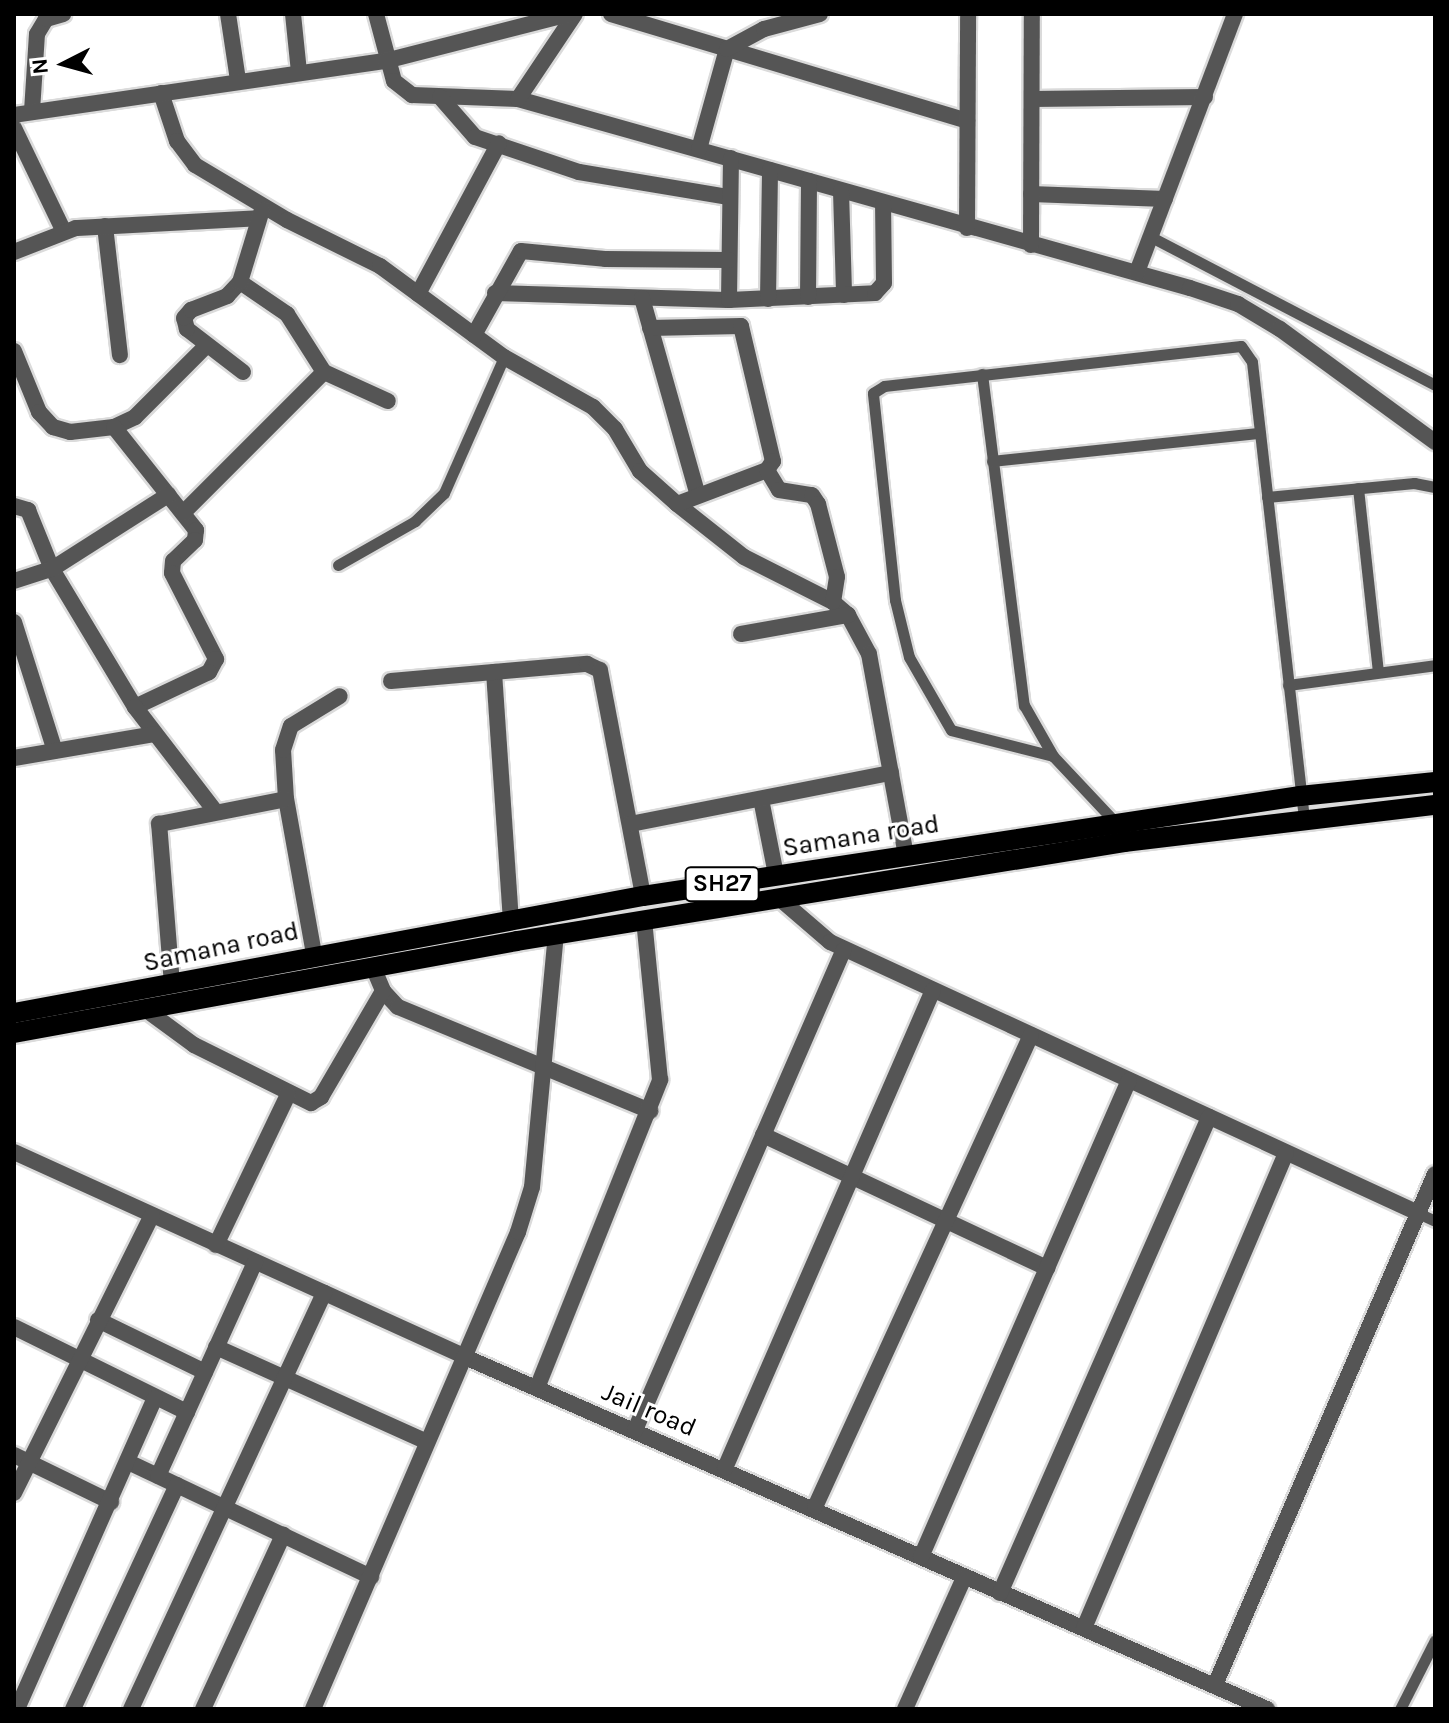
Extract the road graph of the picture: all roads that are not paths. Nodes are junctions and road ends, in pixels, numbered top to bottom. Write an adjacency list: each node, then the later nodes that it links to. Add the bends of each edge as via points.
1 (63, 14): 20 (street, via 46,19 37,34)
2 (228, 14): 14 (street)
3 (293, 14): 13 (street)
4 (376, 14): 12 (street)
5 (573, 14): 12 (street); 18 (street)
6 (611, 14): 11 (street)
7 (820, 14): 11 (street, via 764,29)
8 (968, 14): 22 (street)
9 (1032, 14): 19 (street)
10 (1235, 14): 17 (street)
11 (727, 49): 22 (street); 25 (street)
12 (385, 61): 13 (street); 16 (street, via 403,90)
13 (299, 72): 14 (street)
14 (238, 80): 15 (street)
15 (161, 93): 20 (street); 34 (street, via 184,153)
16 (440, 97): 18 (street); 24 (street, via 467,132)
17 (1205, 97): 19 (street); 32 (street)
18 (518, 99): 25 (street)
19 (1032, 99): 30 (street)
20 (32, 111): 21 (street)
21 (14, 115)
22 (967, 121): 36 (street)
23 (14, 128): 37 (street)
24 (499, 143): 31 (street, via 579,172); 45 (street)
25 (699, 149): 26 (street)
26 (731, 158): 27 (street); 31 (street)
27 (770, 170): 28 (street); 49 (street)
28 (809, 181): 29 (street); 47 (street)
29 (841, 191): 33 (street); 46 (street)
30 (1031, 194): 32 (street); 39 (street)
31 (729, 197): 41 (street)
32 (1165, 199): 38 (street)
33 (883, 203): 36 (street); 46 (street, via 882,288)
34 (261, 213): 35 (street); 43 (street); 45 (street, via 380,266)
35 (105, 226): 37 (street); 55 (street)
36 (967, 228): 39 (street)
37 (64, 232): 40 (street)
38 (1151, 237): 42 (street); 60 (lane)
39 (1031, 245): 42 (street)
40 (14, 252)
41 (729, 260): 44 (street, via 605,259 528,249 516,253); 50 (street)
42 (1137, 272): 64 (street, via 1248,310)
43 (240, 282): 53 (street, via 227,296 186,313 184,324); 58 (street, via 287,314)
44 (495, 293): 48 (street); 52 (street)
45 (418, 294): 52 (street)
46 (844, 295): 47 (street)
47 (808, 297): 49 (street)
48 (642, 298): 50 (street); 51 (street)
49 (768, 299): 50 (street)
50 (729, 300)
51 (650, 328): 66 (street, via 744,329 773,461); 69 (street)
52 (474, 335): 56 (street)
53 (206, 346): 57 (street); 62 (street, via 135,417)
54 (14, 351): 62 (street, via 39,412 53,427 70,432)
55 (120, 355)
56 (504, 357): 73 (street, via 593,407 615,429 640,471); 75 (lane, via 444,493 415,521)
57 (243, 372)
58 (324, 372): 61 (street); 74 (street)
59 (982, 374): 63 (lane, via 1236,345 1250,355); 65 (lane); 91 (lane, via 884,386 873,393 895,600 909,657 944,724 963,736)
60 (1435, 385)
61 (388, 401)
62 (114, 427): 70 (street)
63 (1260, 433): 65 (lane); 71 (lane)
64 (1435, 442)
65 (992, 461): 91 (lane, via 1018,683 1031,720)
66 (767, 470): 69 (street); 78 (street, via 779,490 812,495 818,504 837,577)
67 (1435, 487): 68 (lane, via 1414,483)
68 (1358, 488): 71 (lane); 84 (lane)
69 (697, 493): 73 (street)
70 (168, 495): 74 (street); 76 (street)
71 (1267, 497): 86 (lane)
72 (17, 502): 76 (street)
73 (677, 504): 78 (street, via 744,557)
74 (183, 513): 88 (street, via 196,535 173,561 172,573 212,648 215,666)
75 (338, 565)
76 (52, 569): 77 (street); 88 (street)
77 (14, 581)
78 (833, 602): 79 (street)
79 (848, 615): 81 (street); 93 (street, via 869,654)
80 (14, 622): 90 (street)
81 (741, 634)
82 (1435, 665): 84 (lane)
83 (494, 672): 85 (street); 102 (street, via 587,664 600,670); 107 (street)
84 (1378, 672): 86 (lane)
85 (391, 681)
86 (1288, 685): 95 (lane)
87 (340, 696): 96 (street, via 298,720 285,737)
88 (135, 707): 89 (street)
89 (154, 734): 90 (street); 99 (street)
90 (55, 751): 92 (street)
91 (1053, 756): 101 (lane)
92 (14, 758)
93 (891, 773): 97 (street); 103 (street)
94 (1435, 782): 95 (main road, Samana road / SH27)
95 (1300, 796): 100 (lane); 101 (main road, Samana road / SH27)
96 (286, 799): 99 (street); 111 (street)
97 (761, 799): 102 (street); 104 (street)
98 (1435, 805): 100 (main road, Samana road / SH27)
99 (215, 811): 113 (street, via 159,824)
100 (1304, 818): 106 (main road, Samana road / SH27)
101 (1116, 823): 103 (main road, Samana road / SH27)
102 (630, 824): 105 (street)
103 (906, 855): 104 (main road, Samana road / SH27)
104 (776, 875): 105 (main road, Samana road / SH27)
105 (643, 896): 107 (main road, Samana road / SH27)
106 (780, 899): 108 (main road, Samana road / SH27); 110 (street, via 814,931)
107 (511, 920): 111 (main road, Samana road / SH27)
108 (644, 920): 109 (main road, Samana road / SH27); 123 (street, via 660,1059)
109 (556, 934): 112 (main road, Samana road / SH27); 120 (street)
110 (844, 949): 114 (street); 125 (street)
111 (314, 954): 113 (main road, Samana road / SH27)
112 (373, 967): 115 (street); 116 (main road, Samana road / SH27)
113 (172, 984): 117 (main road, Samana road / SH27)
114 (933, 990): 119 (street); 129 (street)
115 (383, 991): 120 (street, via 398,1007); 122 (street, via 321,1097 311,1103)
116 (145, 1009): 118 (main road, Samana road / SH27); 122 (street, via 194,1045)
117 (14, 1013)
118 (14, 1033)
119 (1031, 1035): 121 (street); 133 (street)
120 (543, 1066): 123 (street); 141 (street, via 540,1146 532,1187)
121 (1129, 1080): 124 (street); 136 (street)
122 (288, 1095): 134 (street)
123 (650, 1111): 145 (street)
124 (1209, 1117): 127 (street); 163 (street)
125 (763, 1135): 129 (street); 148 (street)
126 (14, 1152): 131 (street, Jail road)
127 (1286, 1153): 130 (street); 164 (street)
128 (1435, 1174): 130 (street)
129 (851, 1178): 133 (street); 152 (street)
130 (1418, 1213): 132 (lane); 166 (street)
131 (152, 1215): 134 (street, Jail road); 138 (street)
132 (1435, 1221)
133 (948, 1223): 136 (street); 157 (street)
134 (216, 1245): 135 (street, Jail road)
135 (255, 1262): 137 (street, Jail road); 140 (street)
136 (1047, 1268): 160 (street)
137 (324, 1293): 141 (street, Jail road); 144 (street)
138 (98, 1320): 142 (street); 143 (street)
139 (14, 1327): 142 (street)
140 (216, 1347): 143 (street); 144 (street)
141 (465, 1357): 145 (street, Jail road); 149 (street)
142 (80, 1359): 146 (street); 150 (street)
143 (205, 1372): 147 (street)
144 (285, 1378): 149 (street); 158 (street)
145 (537, 1388): 148 (street, Jail road)
146 (155, 1398): 147 (street); 151 (street)
147 (187, 1412): 153 (street)
148 (635, 1430): 152 (street, Jail road)
149 (427, 1442): 161 (street)
150 (21, 1458): 155 (street); 156 (street)
151 (128, 1462): 153 (street); 156 (street)
152 (725, 1468): 157 (street, Jail road)
153 (158, 1476): 154 (street)
154 (177, 1485): 158 (street); 168 (street)
155 (14, 1493)
156 (111, 1502): 167 (street)
157 (815, 1507): 160 (street, Jail road)
158 (226, 1508): 159 (street); 169 (street)
159 (283, 1535): 161 (street); 170 (street)
160 (921, 1557): 162 (street, Jail road)
161 (371, 1577): 171 (street)
162 (964, 1578): 163 (street, Jail road); 172 (street)
163 (1000, 1593): 164 (street, Jail road)
164 (1084, 1628): 166 (street, Jail road)
165 (1435, 1640): 174 (lane)
166 (1215, 1685): 173 (street, Jail road)
167 (17, 1708)
168 (73, 1709)
169 (131, 1709)
170 (203, 1709)
171 (313, 1709)
172 (905, 1709)
173 (1267, 1709)
174 (1400, 1709)

